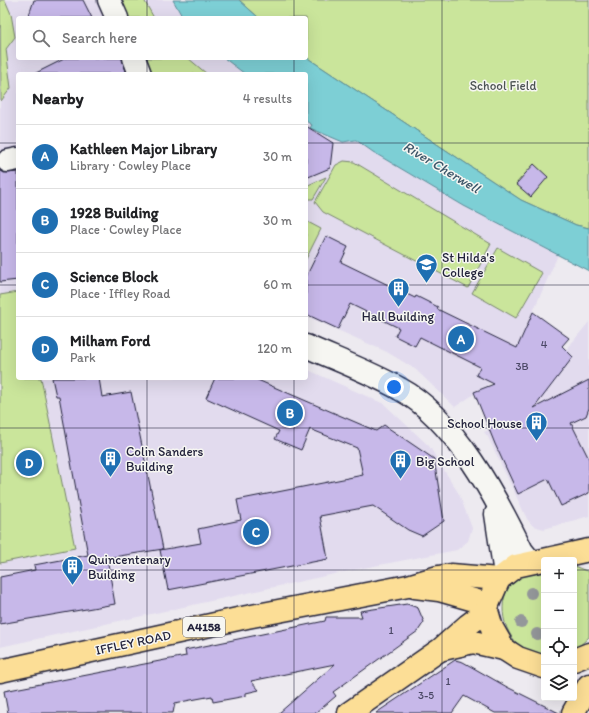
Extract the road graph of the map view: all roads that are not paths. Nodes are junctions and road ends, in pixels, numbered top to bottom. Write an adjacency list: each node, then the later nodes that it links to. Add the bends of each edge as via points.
1 (109, 0): 2 (street)
2 (116, 16)
3 (135, 60): 4 (street)
4 (139, 72)
5 (308, 347): 6 (street, via 401,389 427,408 466,452)
6 (494, 499): 8 (street, via 522,551); 9 (street)
7 (589, 550): 8 (main road)
8 (531, 562): 9 (main road, via 516,566)
9 (502, 576): 10 (main road, IFFLEY ROAD / A4158, via 438,576); 11 (main road)
10 (408, 586): 11 (main road, IFFLEY ROAD / A4158, via 439,590); 17 (main road, IFFLEY ROAD / A4158, via 247,617)
11 (487, 607): 12 (main road); 13 (main road, via 492,628)
12 (441, 649): 13 (main road, via 473,642); 20 (main road)
13 (504, 649): 16 (main road, via 518,658)
14 (589, 654): 15 (main road)
15 (577, 659)
16 (541, 666)
17 (0, 670)
18 (589, 685): 22 (main road)
19 (566, 701): 21 (main road)
20 (349, 713)
21 (565, 713)
22 (573, 713)

